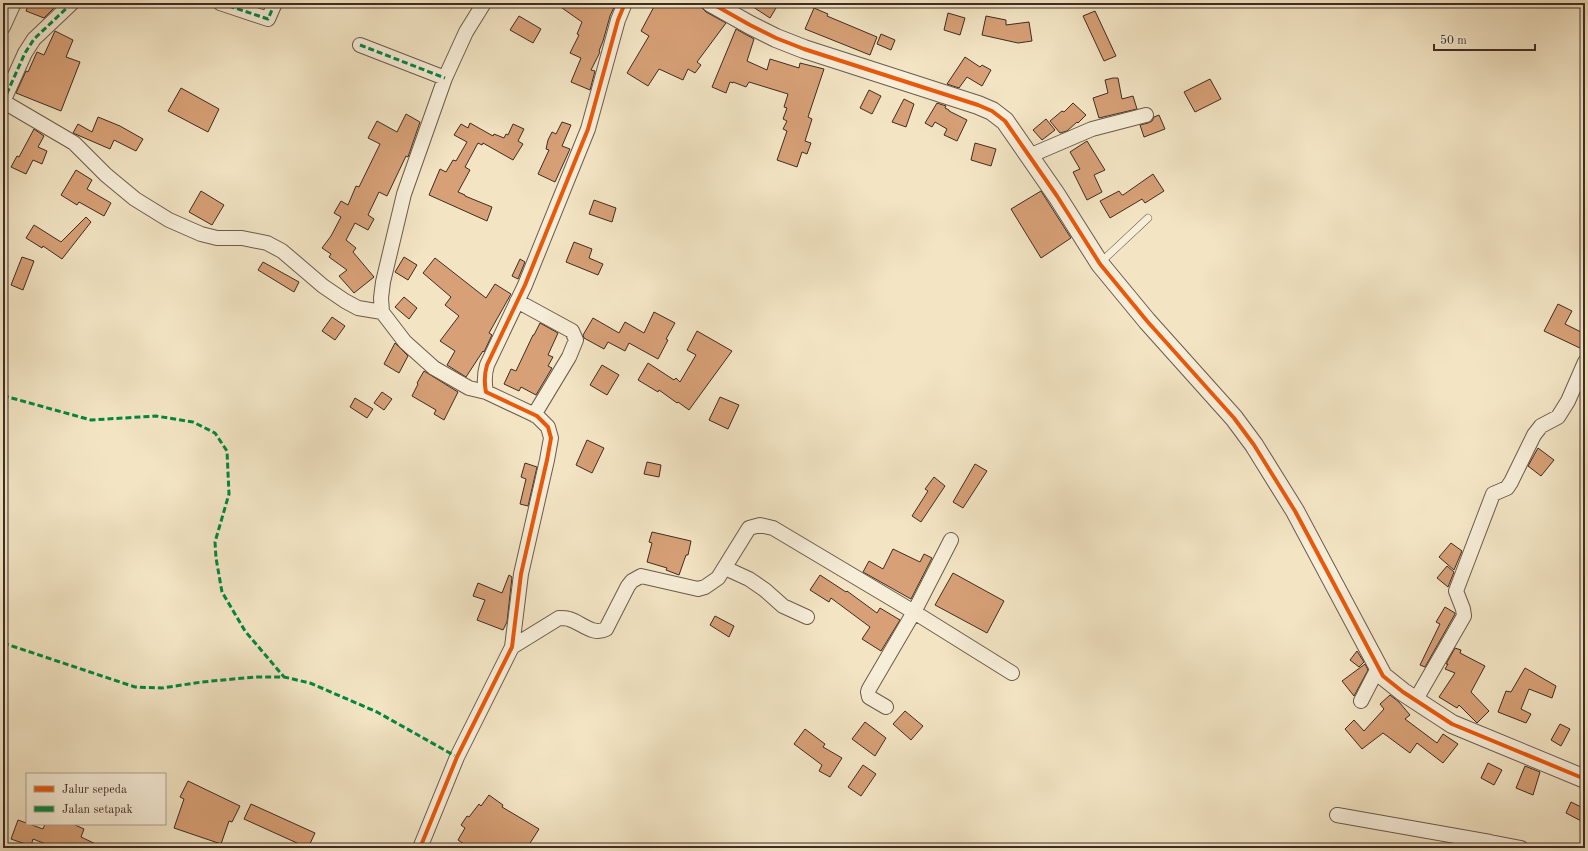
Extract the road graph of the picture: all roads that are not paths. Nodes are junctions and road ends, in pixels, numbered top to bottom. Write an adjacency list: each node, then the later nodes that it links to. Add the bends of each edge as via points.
1 (14, 3): 8 (street)
2 (72, 3): 11 (street, via 34,39)
3 (220, 3): 4 (street, via 268,19)
4 (275, 3)
5 (484, 3): 10 (street, via 466,32)
6 (626, 3): 16 (street, via 618,20 588,129)
7 (711, 3): 13 (street, via 790,44 992,111 1005,121)
8 (3, 27)
9 (360, 45): 10 (street)
10 (445, 78): 17 (street, via 404,194 383,282)
11 (3, 102): 17 (street, via 74,143 135,199 169,220 217,238 242,238 267,243 282,251 344,301 358,308)
12 (1146, 115): 13 (street, via 1092,129)
13 (1029, 156): 15 (street)
14 (1148, 218): 15 (lane)
15 (1100, 264): 26 (street, via 1234,418 1254,445 1294,511)
16 (517, 301): 19 (street, via 487,365 484,383); 20 (street, via 572,331 576,340 569,357)
17 (382, 312): 19 (street, via 405,342 434,368 469,388)
18 (1585, 362): 29 (street, via 1558,417 1541,426 1534,434 1511,482 1494,494 1456,591 1464,609 1464,616)
19 (486, 392): 20 (street)
20 (534, 415): 25 (street, via 548,427 551,438 521,574)
21 (951, 540): 23 (street)
22 (725, 568): 23 (street, via 749,528 767,526); 24 (street, via 749,579 783,606); 25 (street, via 712,583 698,589 641,576 628,586 606,629 601,632 595,632 570,619 559,618)
23 (914, 612): 27 (street); 30 (street, via 868,692 869,697)
24 (807, 617)
25 (512, 647): 34 (street, via 457,757)
26 (1378, 668): 28 (street); 29 (street, via 1393,685)
27 (1012, 673)
28 (1361, 701)
29 (1415, 701): 31 (street, via 1452,724)
30 (886, 707)
31 (1585, 779)
32 (1337, 815): 33 (street)
33 (1490, 845): 35 (street)
34 (420, 848)
35 (1521, 848)

